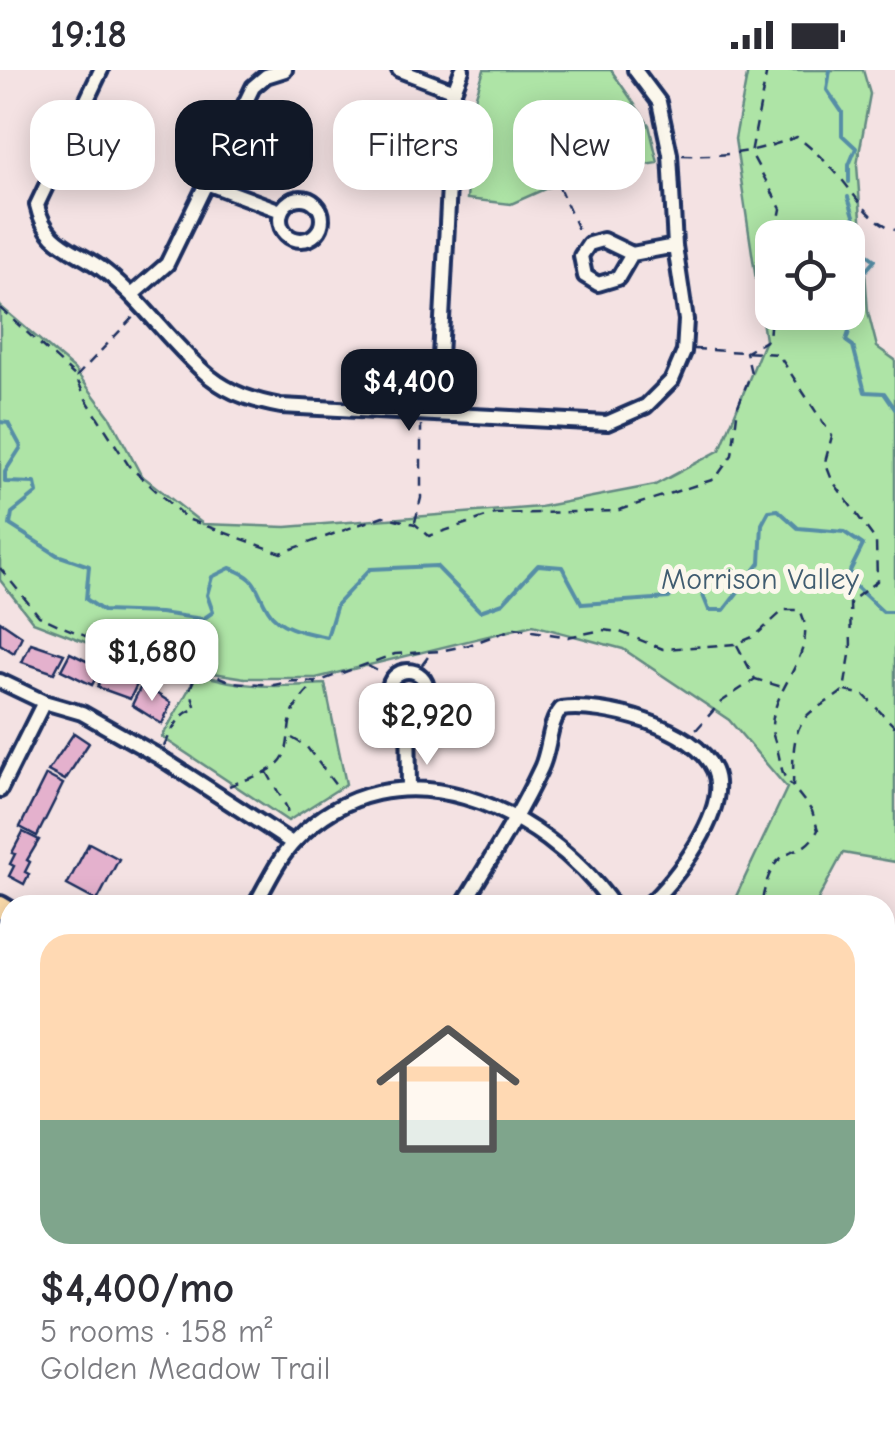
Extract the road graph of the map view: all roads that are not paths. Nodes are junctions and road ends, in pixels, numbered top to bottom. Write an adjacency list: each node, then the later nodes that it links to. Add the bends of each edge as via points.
1 (101, 70): 13 (street, via 37,204 49,236)
2 (286, 70): 7 (street, via 266,76)
3 (400, 70): 6 (street)
4 (462, 70): 6 (street)
5 (635, 70): 11 (street, via 659,102 670,154)
6 (454, 91): 14 (street)
7 (247, 100)
8 (203, 190): 13 (street, via 168,264)
9 (225, 190): 10 (street)
10 (281, 211)
11 (675, 246): 12 (street); 14 (street, via 684,349 672,380 646,406 607,423)
12 (632, 254)
13 (133, 294): 14 (street, via 209,376 254,401)
14 (437, 414)
15 (0, 681): 16 (street)
16 (44, 702): 19 (street); 21 (street, via 82,714 158,756)
17 (408, 710): 18 (street)
18 (409, 788): 20 (street, via 453,792); 21 (street, via 362,797)
19 (0, 790)
20 (514, 819): 23 (street); 24 (street, via 568,856); 25 (street, via 544,762 561,709 630,716 668,730 704,756 717,789 689,859)
21 (292, 843): 22 (street)
22 (261, 895)
23 (470, 895)
24 (605, 895)
25 (660, 895)

